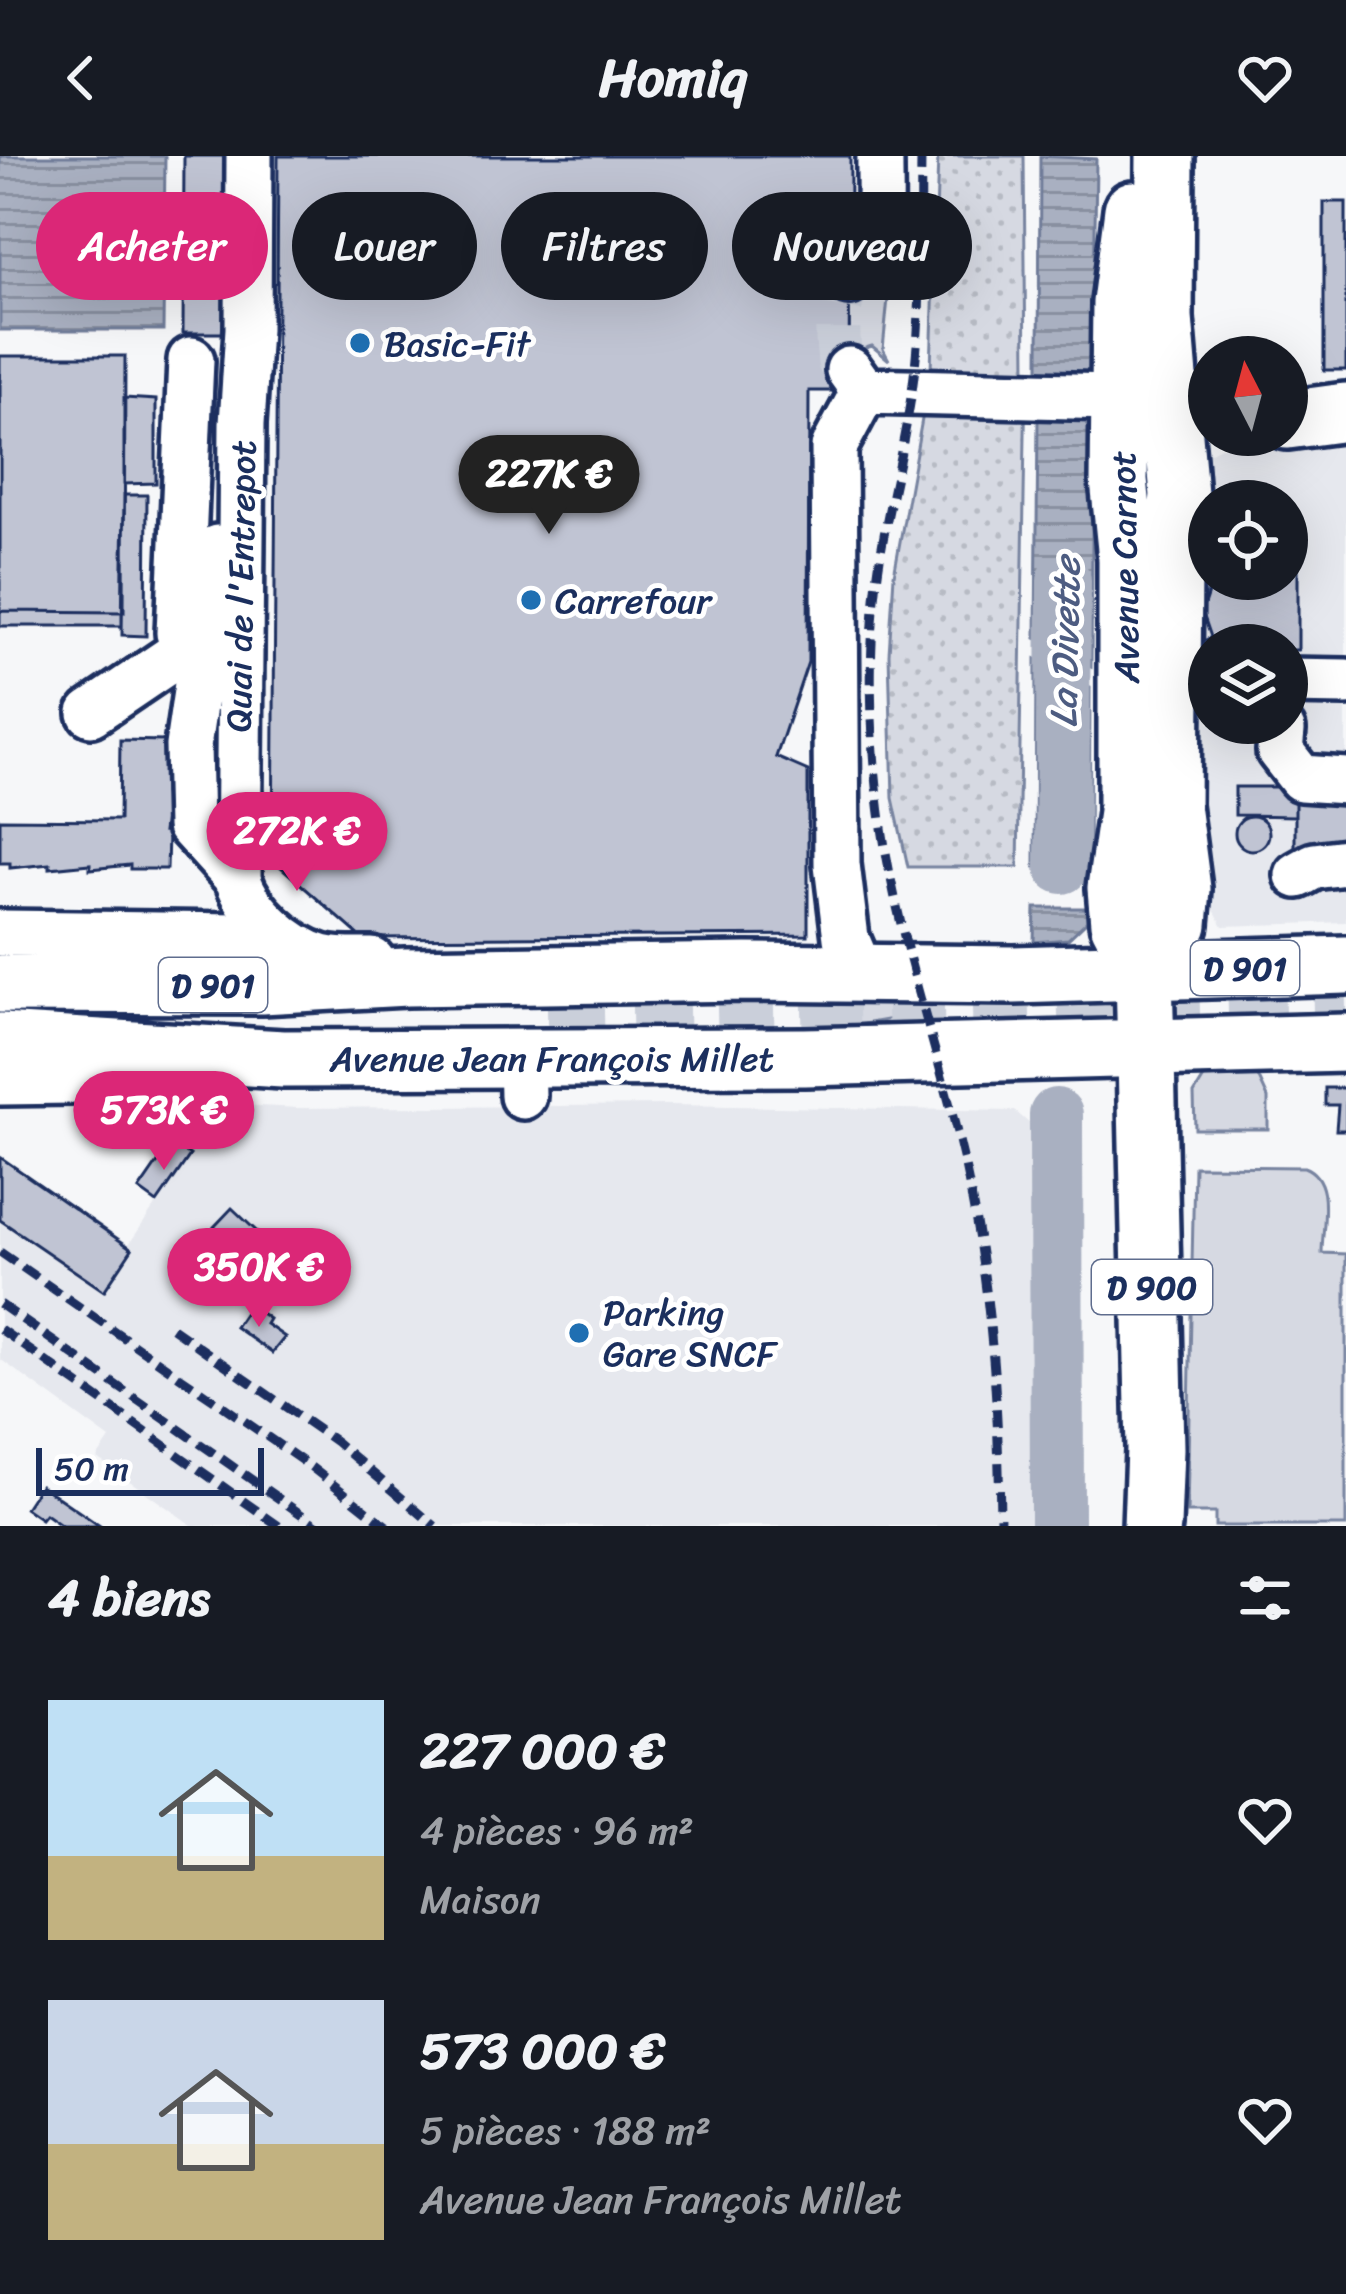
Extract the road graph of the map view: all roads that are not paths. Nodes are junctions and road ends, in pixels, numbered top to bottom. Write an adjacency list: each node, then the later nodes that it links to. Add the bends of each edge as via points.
1 (249, 156): 12 (street, Quai de l'Entrepot)
2 (880, 156): 6 (street)
3 (1133, 156): 9 (main road, Avenue Carnot / D 900, via 1133,232 1121,303)
4 (1149, 156): 9 (street)
5 (1165, 156): 9 (main road, D 900)
6 (880, 192)
7 (191, 360): 14 (street)
8 (1308, 404): 10 (main road)
9 (1158, 407): 15 (main road, D 900, via 1179,494 1173,565); 29 (street, via 857,380 834,447 837,864 846,938); 33 (street); 33 (main road, Avenue Carnot / D 900, via 1119,480 1127,559 1127,812 1117,909)
10 (1346, 408): 11 (main road)
11 (1308, 416)
12 (241, 452): 14 (street); 24 (street, Quai de l'Entrepot)
13 (818, 617): 28 (street, via 819,939 805,955 776,957)
14 (190, 657): 18 (street); 24 (street, via 190,826)
15 (1188, 678)
16 (1308, 681): 17 (street)
17 (1346, 682)
18 (92, 713)
19 (1188, 716): 33 (main road, D 900, via 1171,806 1179,924)
20 (1281, 744): 21 (street, via 1301,778)
21 (1346, 781)
22 (1346, 862): 23 (street)
23 (1298, 875)
24 (238, 878): 26 (street, via 255,911)
25 (0, 933): 26 (street, via 238,936)
26 (315, 956): 30 (street, via 383,961)
27 (1346, 965): 33 (main road, D 901)
28 (746, 972): 29 (main road, D 901); 30 (main road, D 901)
29 (862, 976): 33 (main road, D 901, via 1015,975)
30 (406, 977): 32 (main road, D 901)
31 (0, 984): 32 (main road, D 901)
32 (261, 985): 35 (main road, D 901, via 294,1009)
33 (1132, 1022): 34 (main road, D 901); 37 (main road, Avenue Jean François Millet / D 901, via 1032,1051); 37 (main road, via 880,1030); 39 (main road, D 900, via 1113,1132); 40 (main road, D 900, via 1149,1104)
34 (1346, 1043)
35 (535, 1048): 36 (main road, D 901, via 62,1030); 37 (main road, Avenue Jean François Millet / D 901); 38 (main road, Avenue Jean François Millet / D 901)
36 (4, 1055): 38 (main road, Avenue Jean François Millet / D 901); 38 (street, via 86,1082 252,1078)
37 (805, 1057)
38 (283, 1059)
39 (1119, 1526)
40 (1152, 1526)

